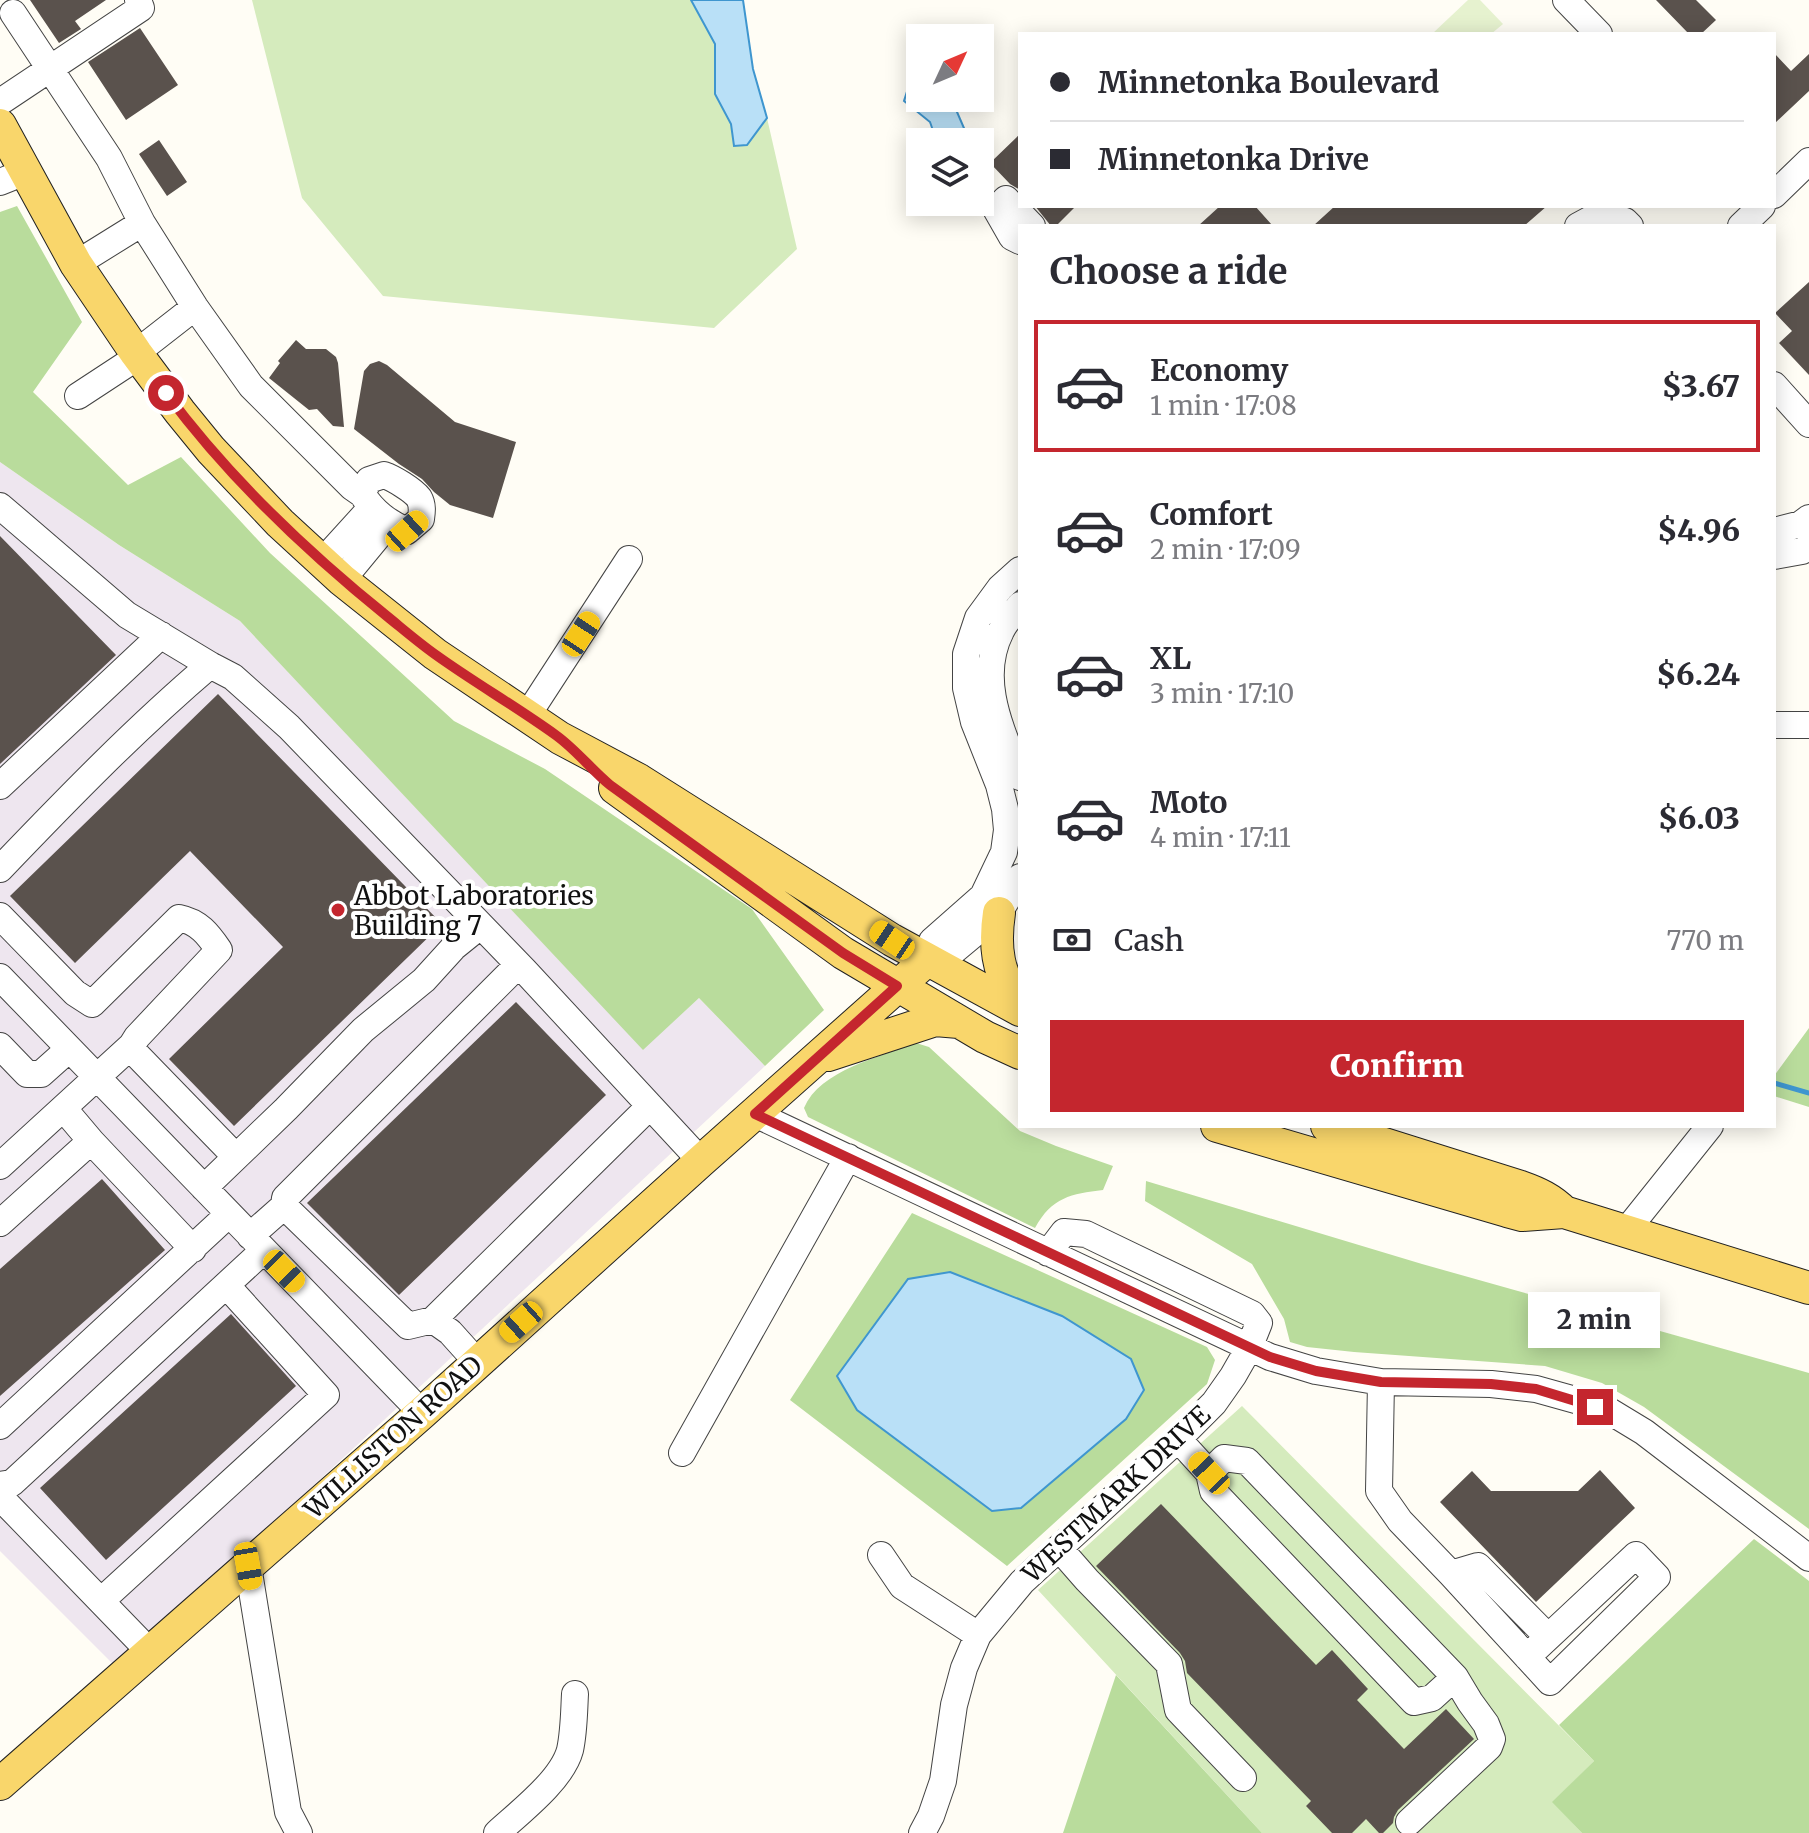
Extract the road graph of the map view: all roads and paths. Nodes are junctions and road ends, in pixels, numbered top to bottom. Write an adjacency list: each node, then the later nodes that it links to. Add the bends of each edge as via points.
1 (138, 0): 5 (street, via 141,8)
2 (1566, 0): 4 (street)
3 (13, 13): 5 (street)
4 (1597, 32)
5 (49, 69): 6 (street); 12 (street, via 109,158)
6 (0, 102)
7 (0, 125): 9 (main road)
8 (1809, 161): 10 (street)
9 (13, 177): 18 (main road)
10 (1776, 193)
11 (1760, 208): 16 (street)
12 (142, 223): 18 (street); 19 (street)
13 (1030, 224): 17 (street, via 1006,199 996,209)
14 (1582, 224): 15 (street, via 1602,213)
15 (1628, 224)
16 (1743, 224)
17 (1018, 240)
18 (76, 264): 20 (main road)
19 (195, 307): 20 (street); 30 (street, via 251,386 374,508)
20 (138, 355): 22 (street); 30 (main road, via 211,450)
21 (1776, 387): 23 (street)
22 (78, 396)
23 (1809, 424)
24 (0, 506): 33 (street, via 127,615)
25 (1809, 518): 26 (street)
26 (1776, 530)
27 (1809, 547): 28 (street)
28 (1776, 556)
29 (629, 559): 35 (street)
30 (332, 571): 35 (main road, via 435,654)
31 (1018, 572): 46 (street, WILLISTON ROAD, via 978,618 966,654 968,699 1005,809 1004,852 983,896 932,941)
32 (1018, 608): 39 (street, via 1001,629 990,662 993,705)
33 (161, 635): 34 (street); 40 (street)
34 (210, 665): 41 (street); 45 (street, via 233,677 289,727)
35 (527, 716): 38 (main road)
36 (1776, 725): 37 (street)
37 (1809, 725)
38 (560, 738): 46 (main road, via 639,780); 49 (main road, via 610,785)
39 (1018, 772)
40 (0, 786)
41 (0, 869)
42 (1018, 880): 43 (street, WILLISTON ROAD)
43 (999, 913): 46 (street, WILLISTON ROAD, via 951,953); 50 (main road, via 997,958)
44 (0, 916): 55 (street, via 92,1004 179,918 207,932 219,950 137,1037)
45 (480, 926): 47 (street); 66 (street, via 363,1030)
46 (927, 960): 49 (main road, WILLISTON ROAD); 51 (main road)
47 (518, 965): 59 (street); 71 (street, via 285,1198)
48 (0, 977): 54 (street)
49 (897, 986): 52 (main road); 57 (main road, WILLISTON ROAD)
50 (1018, 1000)
51 (1018, 1009)
52 (959, 1022): 56 (main road); 57 (main road, via 935,1020)
53 (0, 1046): 54 (street, via 27,1074 41,1074)
54 (69, 1049): 58 (street)
55 (133, 1049): 58 (street); 66 (street)
56 (1018, 1052)
57 (817, 1058): 61 (main road, WILLISTON ROAD)
58 (97, 1078): 60 (street); 70 (street)
59 (650, 1106): 68 (street); 80 (street)
60 (64, 1109): 65 (street); 69 (street)
61 (755, 1114): 67 (street); 68 (main road, WILLISTON ROAD)
62 (1224, 1128): 72 (main road, via 1522,1215)
63 (1333, 1128): 72 (main road, via 1541,1194)
64 (1708, 1128): 75 (street)
65 (91, 1141): 74 (street); 77 (street)
66 (236, 1157): 70 (street)
67 (848, 1157): 81 (street); 87 (street)
68 (701, 1161): 82 (main road, WILLISTON ROAD)
69 (0, 1166)
70 (204, 1188): 73 (street)
71 (284, 1206): 76 (street); 80 (street, via 408,1326)
72 (1564, 1212): 75 (main road)
73 (229, 1214): 76 (street); 77 (street)
74 (0, 1223)
75 (1626, 1231): 79 (main road)
76 (257, 1243): 78 (street); 84 (street)
77 (193, 1249): 85 (street)
78 (227, 1286): 89 (street, via 12,1483); 96 (street, via 326,1395)
79 (1809, 1288)
80 (433, 1320): 82 (street)
81 (1249, 1348): 83 (street, via 1316,1371); 86 (street, WESTMARK DRIVE, via 1214,1403)
82 (477, 1362): 84 (main road, WILLISTON ROAD)
83 (1381, 1382): 93 (street, via 1536,1389 1611,1412); 95 (street, via 1379,1491)
84 (422, 1413): 94 (main road, WILLISTON ROAD)
85 (0, 1426)
86 (1178, 1439): 88 (street); 91 (street, WESTMARK DRIVE)
87 (682, 1453)
88 (1209, 1473): 102 (street, via 1224,1458 1247,1461); 102 (street, via 1213,1491 1414,1702 1432,1698)
89 (0, 1485)
90 (0, 1497): 96 (street)
91 (1059, 1548): 98 (street, WESTMARK DRIVE); 104 (street, via 1169,1664 1178,1710)
92 (881, 1555): 98 (street, via 902,1586)
93 (1809, 1558)
94 (248, 1566): 100 (main road, WILLISTON ROAD); 107 (street, via 288,1812)
95 (1451, 1574): 97 (street, via 1478,1566); 101 (street)
96 (101, 1601): 100 (street)
97 (1555, 1631): 99 (street); 99 (street, via 1636,1555 1657,1577); 101 (street)
98 (978, 1635): 109 (street, WESTMARK DRIVE, via 954,1705 943,1781)
99 (1583, 1649): 101 (street, via 1550,1682)
100 (150, 1652): 105 (main road, WILLISTON ROAD)
101 (1527, 1657)
102 (1455, 1677): 106 (street, via 1492,1739)
103 (575, 1694): 108 (street, via 569,1753 559,1772)
104 (1243, 1778)
105 (0, 1784)
106 (1409, 1822)
107 (299, 1833)
108 (497, 1833)
109 (922, 1833)

